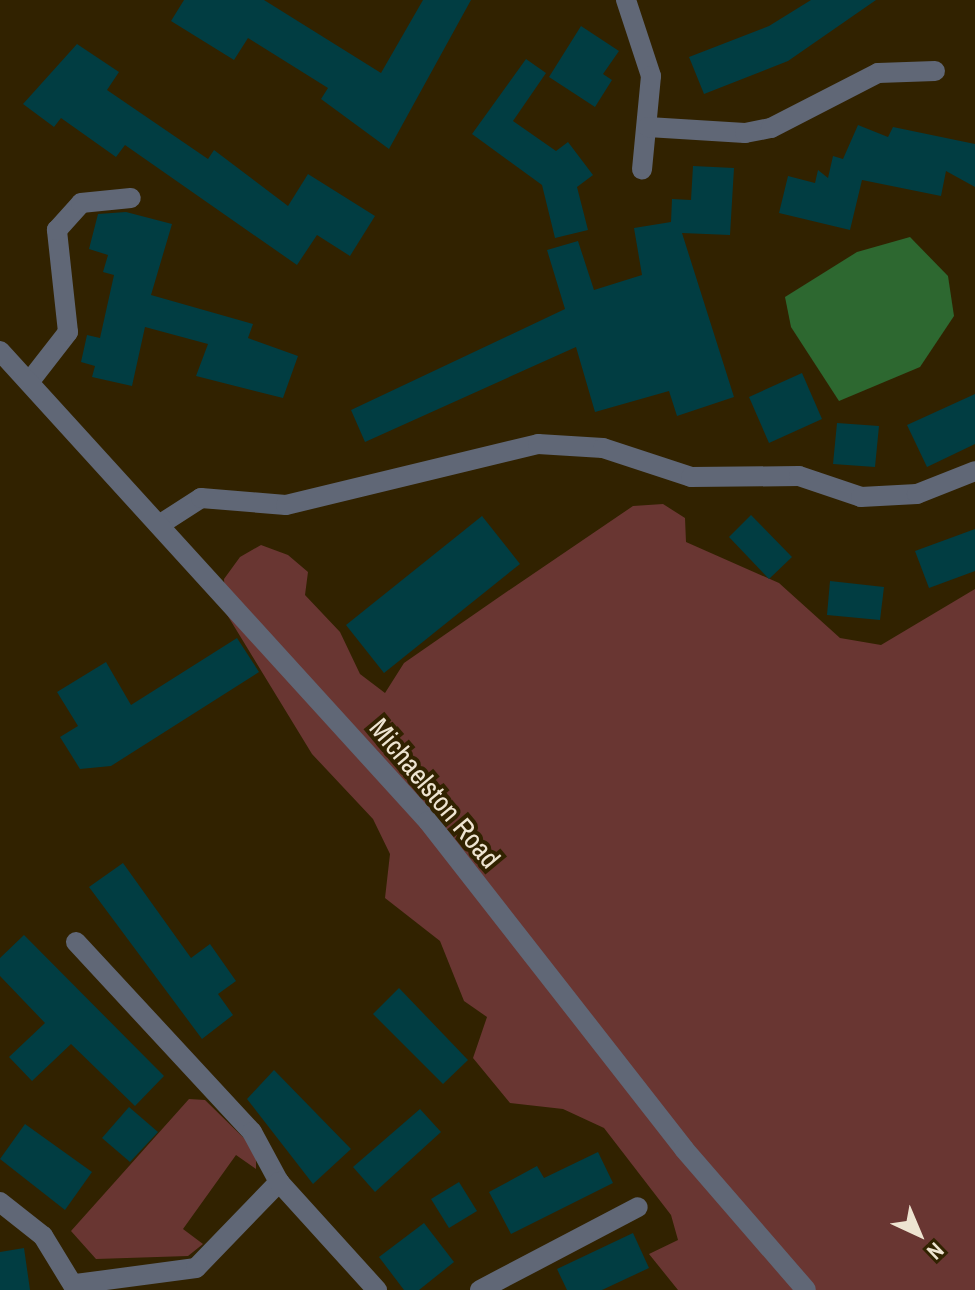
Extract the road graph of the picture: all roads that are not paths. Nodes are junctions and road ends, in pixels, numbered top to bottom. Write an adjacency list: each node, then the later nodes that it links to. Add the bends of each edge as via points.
1 (626, 0): 3 (street, via 648,54)
2 (935, 71): 3 (street, via 878,73 771,128 716,134)
3 (648, 127): 4 (street)
4 (642, 170)
5 (131, 198): 7 (street, via 81,203 57,230 68,332)
6 (0, 351): 7 (street, Michaelston Road)
7 (30, 381): 9 (street, Michaelston Road)
8 (975, 471): 9 (street, via 917,494 861,497 799,476 691,477 603,448 538,444 286,505 201,498)
9 (159, 525): 17 (street, Michaelston Road, via 428,821 684,1149)
10 (76, 942): 11 (street, via 260,1141)
11 (279, 1182): 14 (street, via 196,1268); 15 (street)
12 (0, 1202): 14 (street, via 43,1236)
13 (638, 1207): 16 (street)
14 (76, 1287)
15 (377, 1290)
16 (480, 1290)
17 (806, 1290)

